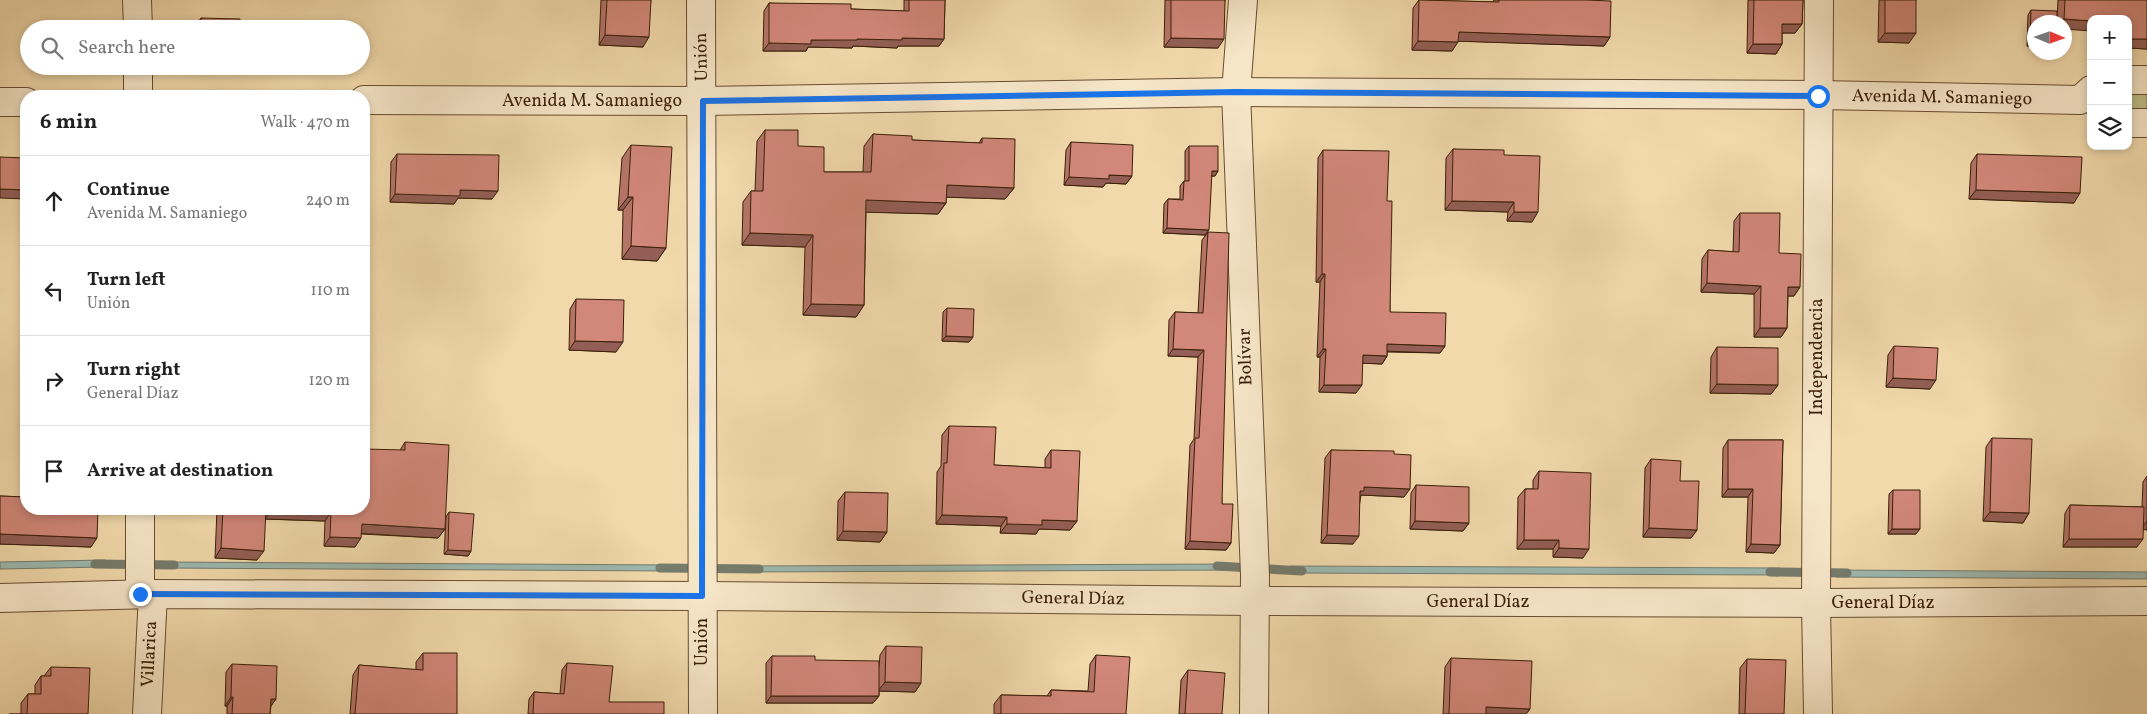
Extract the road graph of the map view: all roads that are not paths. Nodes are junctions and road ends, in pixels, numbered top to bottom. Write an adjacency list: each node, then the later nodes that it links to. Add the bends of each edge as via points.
1 (138, 0): 5 (street)
2 (701, 0): 13 (street, Unión)
3 (1243, 0): 10 (street, Bolívar)
4 (1819, 0): 11 (street, Independencia)
5 (138, 20)
6 (138, 75): 9 (street)
7 (2132, 80): 8 (street)
8 (2147, 80)
9 (138, 90)
10 (1236, 92): 11 (street, Avenida M. Samaniego); 13 (street, Avenida M. Samaniego); 22 (street, Bolívar)
11 (1818, 96): 14 (street, Avenida M. Samaniego); 23 (street, Independencia)
12 (370, 100): 13 (street, Avenida M. Samaniego)
13 (703, 101): 20 (street, Unión)
14 (2087, 101)
15 (0, 102): 16 (street)
16 (20, 102)
17 (2132, 123): 18 (street)
18 (2147, 123)
19 (140, 515): 21 (street, Villarica)
20 (702, 577): 21 (street, General Díaz); 22 (street, General Díaz); 27 (street, Unión)
21 (143, 579): 24 (street, General Díaz); 26 (street, Villarica)
22 (1255, 579): 23 (street, General Díaz); 28 (street, Bolívar)
23 (1816, 582): 25 (street, General Díaz); 29 (street, Independencia)
24 (0, 598)
25 (2147, 601)
26 (147, 714)
27 (703, 714)
28 (1254, 714)
29 (1818, 714)

